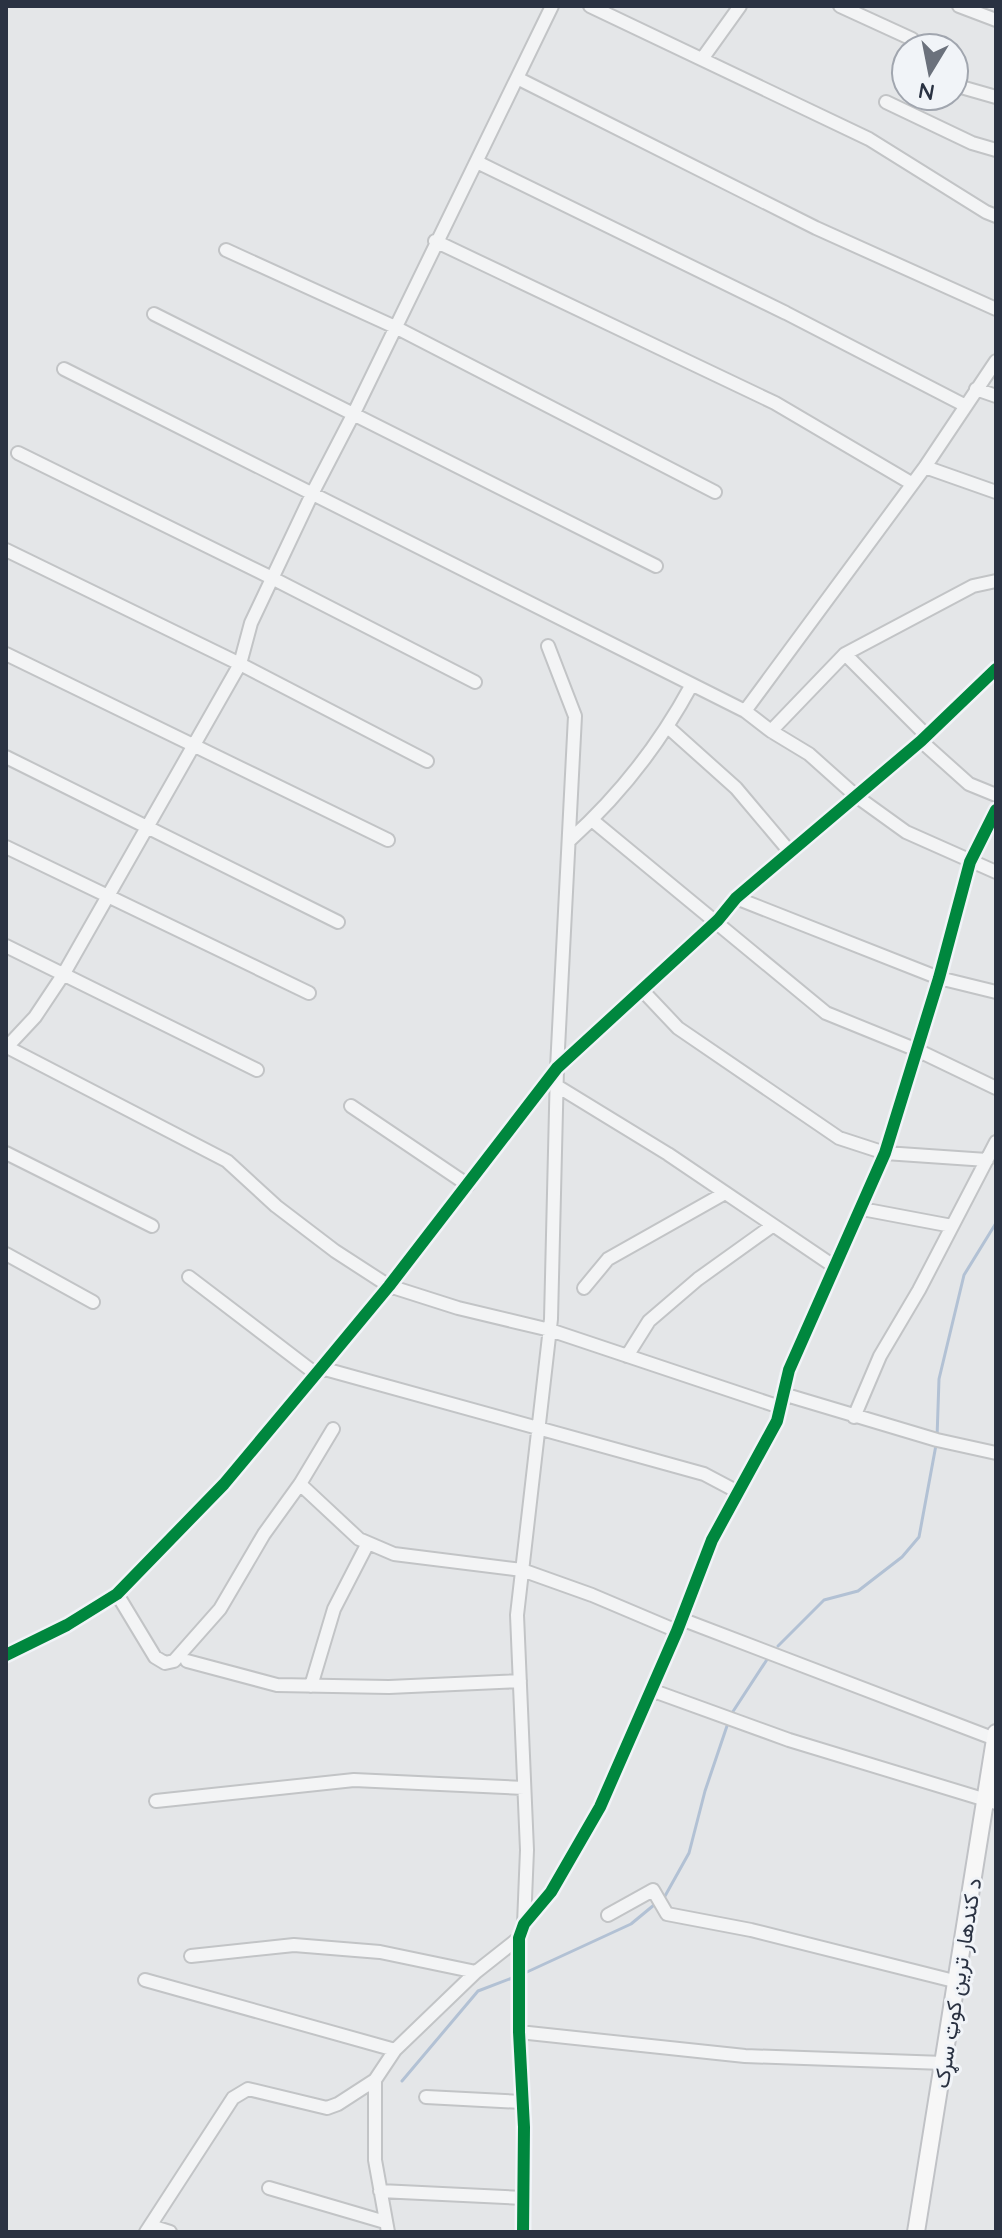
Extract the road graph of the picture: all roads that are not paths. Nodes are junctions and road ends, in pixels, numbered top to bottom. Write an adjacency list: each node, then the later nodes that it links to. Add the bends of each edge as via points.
1 (552, 6): 9 (street)
2 (590, 6): 8 (street)
3 (740, 6): 8 (street)
4 (840, 6): 7 (street)
5 (959, 6): 6 (street)
6 (996, 20)
7 (897, 32)
8 (702, 59): 15 (street, via 869,139)
9 (517, 78): 14 (street); 18 (street, via 816,228)
10 (970, 90): 11 (street)
11 (996, 97)
12 (886, 102): 13 (street)
13 (996, 150)
14 (477, 162): 16 (street); 25 (street)
15 (996, 216)
16 (435, 241): 20 (street); 29 (street, via 775,403)
17 (226, 250): 20 (street)
18 (996, 309)
19 (154, 314): 26 (street)
20 (395, 327): 26 (street); 31 (street)
21 (996, 361): 23 (street)
22 (64, 369): 30 (street)
23 (976, 389): 24 (street); 25 (street)
24 (996, 396)
25 (966, 406): 28 (street)
26 (354, 413): 30 (street); 34 (street)
27 (18, 453): 35 (street)
28 (925, 467): 29 (street); 32 (street)
29 (911, 483): 44 (street)
30 (313, 492): 35 (street); 43 (street)
31 (715, 492)
32 (996, 492)
33 (6, 550): 40 (street)
34 (656, 566)
35 (272, 578): 40 (street); 42 (street)
36 (996, 581): 39 (street, via 973,586)
37 (548, 646): 57 (street, via 575,716)
38 (6, 654): 48 (street)
39 (845, 654): 46 (street); 47 (street)
40 (240, 664): 48 (street); 50 (street)
41 (996, 669): 47 (street)
42 (475, 682)
43 (691, 686): 44 (street); 45 (street)
44 (745, 711): 46 (street)
45 (669, 728): 54 (street); 59 (street, via 736,788)
46 (771, 731): 52 (street, via 809,754)
47 (924, 739): 51 (street, via 969,784); 52 (street)
48 (194, 744): 55 (street); 56 (street)
49 (6, 757): 55 (street)
50 (427, 761)
51 (996, 795)
52 (856, 796): 59 (street); 60 (street, via 906,832)
53 (996, 810): 60 (street)
54 (592, 820): 57 (street); 64 (street)
55 (147, 827): 62 (street); 65 (street)
56 (388, 840)
57 (570, 840): 74 (street)
58 (6, 847): 62 (street)
59 (790, 852): 63 (street)
60 (970, 862): 61 (street); 68 (street)
61 (996, 872)
62 (108, 896): 67 (street); 71 (street)
63 (736, 898): 64 (street); 68 (street)
64 (718, 920): 69 (street); 73 (street, via 826,1013)
65 (338, 922)
66 (6, 946): 67 (street)
67 (63, 975): 72 (street); 75 (street)
68 (939, 978): 70 (street); 73 (street)
69 (643, 991): 74 (street); 81 (street, via 678,1028 839,1138)
70 (996, 992)
71 (309, 993)
72 (6, 1048): 92 (street, via 227,1161 300,1224)
73 (917, 1050): 77 (street); 81 (street)
74 (557, 1068): 76 (street); 83 (street)
75 (257, 1070)
76 (557, 1086): 84 (street); 95 (street)
77 (996, 1088)
78 (351, 1106): 83 (street)
79 (996, 1142): 82 (street)
80 (6, 1153): 86 (street)
81 (885, 1153): 82 (street); 85 (street)
82 (987, 1160): 88 (street)
83 (468, 1185): 92 (street)
84 (725, 1193): 87 (street); 93 (street, via 608,1259)
85 (862, 1209): 88 (street); 90 (street)
86 (152, 1226)
87 (772, 1226): 90 (street); 96 (street, via 649,1321)
88 (952, 1226): 99 (street, via 880,1356)
89 (6, 1254): 94 (street)
90 (835, 1267): 98 (street)
91 (189, 1277): 97 (street)
92 (389, 1286): 95 (street); 97 (street)
93 (584, 1288)
94 (93, 1302)
95 (550, 1330): 96 (street); 101 (street)
96 (627, 1356): 98 (street)
97 (318, 1371): 101 (street); 107 (street, via 224,1484)
98 (781, 1400): 99 (street); 104 (street, via 777,1421)
99 (854, 1417): 102 (street)
100 (333, 1429): 103 (street)
101 (538, 1430): 104 (street, via 704,1474); 106 (street)
102 (996, 1453)
103 (300, 1484): 105 (street); 107 (street, via 220,1609 174,1661 155,1657)
104 (738, 1492): 108 (street, via 712,1540)
105 (368, 1543): 106 (street, via 394,1554); 112 (street, via 334,1609)
106 (522, 1570): 108 (street); 111 (street, via 517,1615)
107 (117, 1594): 109 (street)
108 (679, 1625): 113 (street); 114 (street)
109 (6, 1655)
110 (187, 1661): 112 (street, via 277,1685)
111 (520, 1681): 112 (street); 115 (street)
112 (311, 1686)
113 (651, 1690): 117 (street, via 789,1740); 119 (street, via 600,1807 551,1892)
114 (996, 1736): 117 (main road, د کندهار ترين کوټ سړک)
115 (524, 1788): 116 (street, via 354,1780); 119 (street)
116 (156, 1801)
117 (991, 1802): 124 (main road, د کندهار ترين کوټ سړک)
118 (608, 1915): 124 (street, via 653,1890 667,1914)
119 (524, 1924): 120 (street)
120 (519, 1938): 122 (street); 125 (street)
121 (191, 1956): 122 (street, via 294,1945 380,1952)
122 (476, 1972): 126 (street)
123 (145, 1980): 126 (street)
124 (958, 1982): 127 (main road, د کندهار ترين کوټ سړک)
125 (519, 2032): 127 (street, via 745,2056); 130 (street)
126 (395, 2050): 128 (street)
127 (944, 2063): 138 (main road, د کندهار ترين کوټ سړک)
128 (375, 2080): 132 (street); 135 (street, via 327,2108 248,2089 241,2092)
129 (426, 2097): 130 (street)
130 (522, 2102): 133 (street)
131 (269, 2188): 134 (street)
132 (380, 2191): 133 (street); 134 (street)
133 (523, 2198): 137 (street)
134 (386, 2227)
135 (149, 2229): 136 (street)
136 (170, 2232)
137 (523, 2232)
138 (916, 2232)

